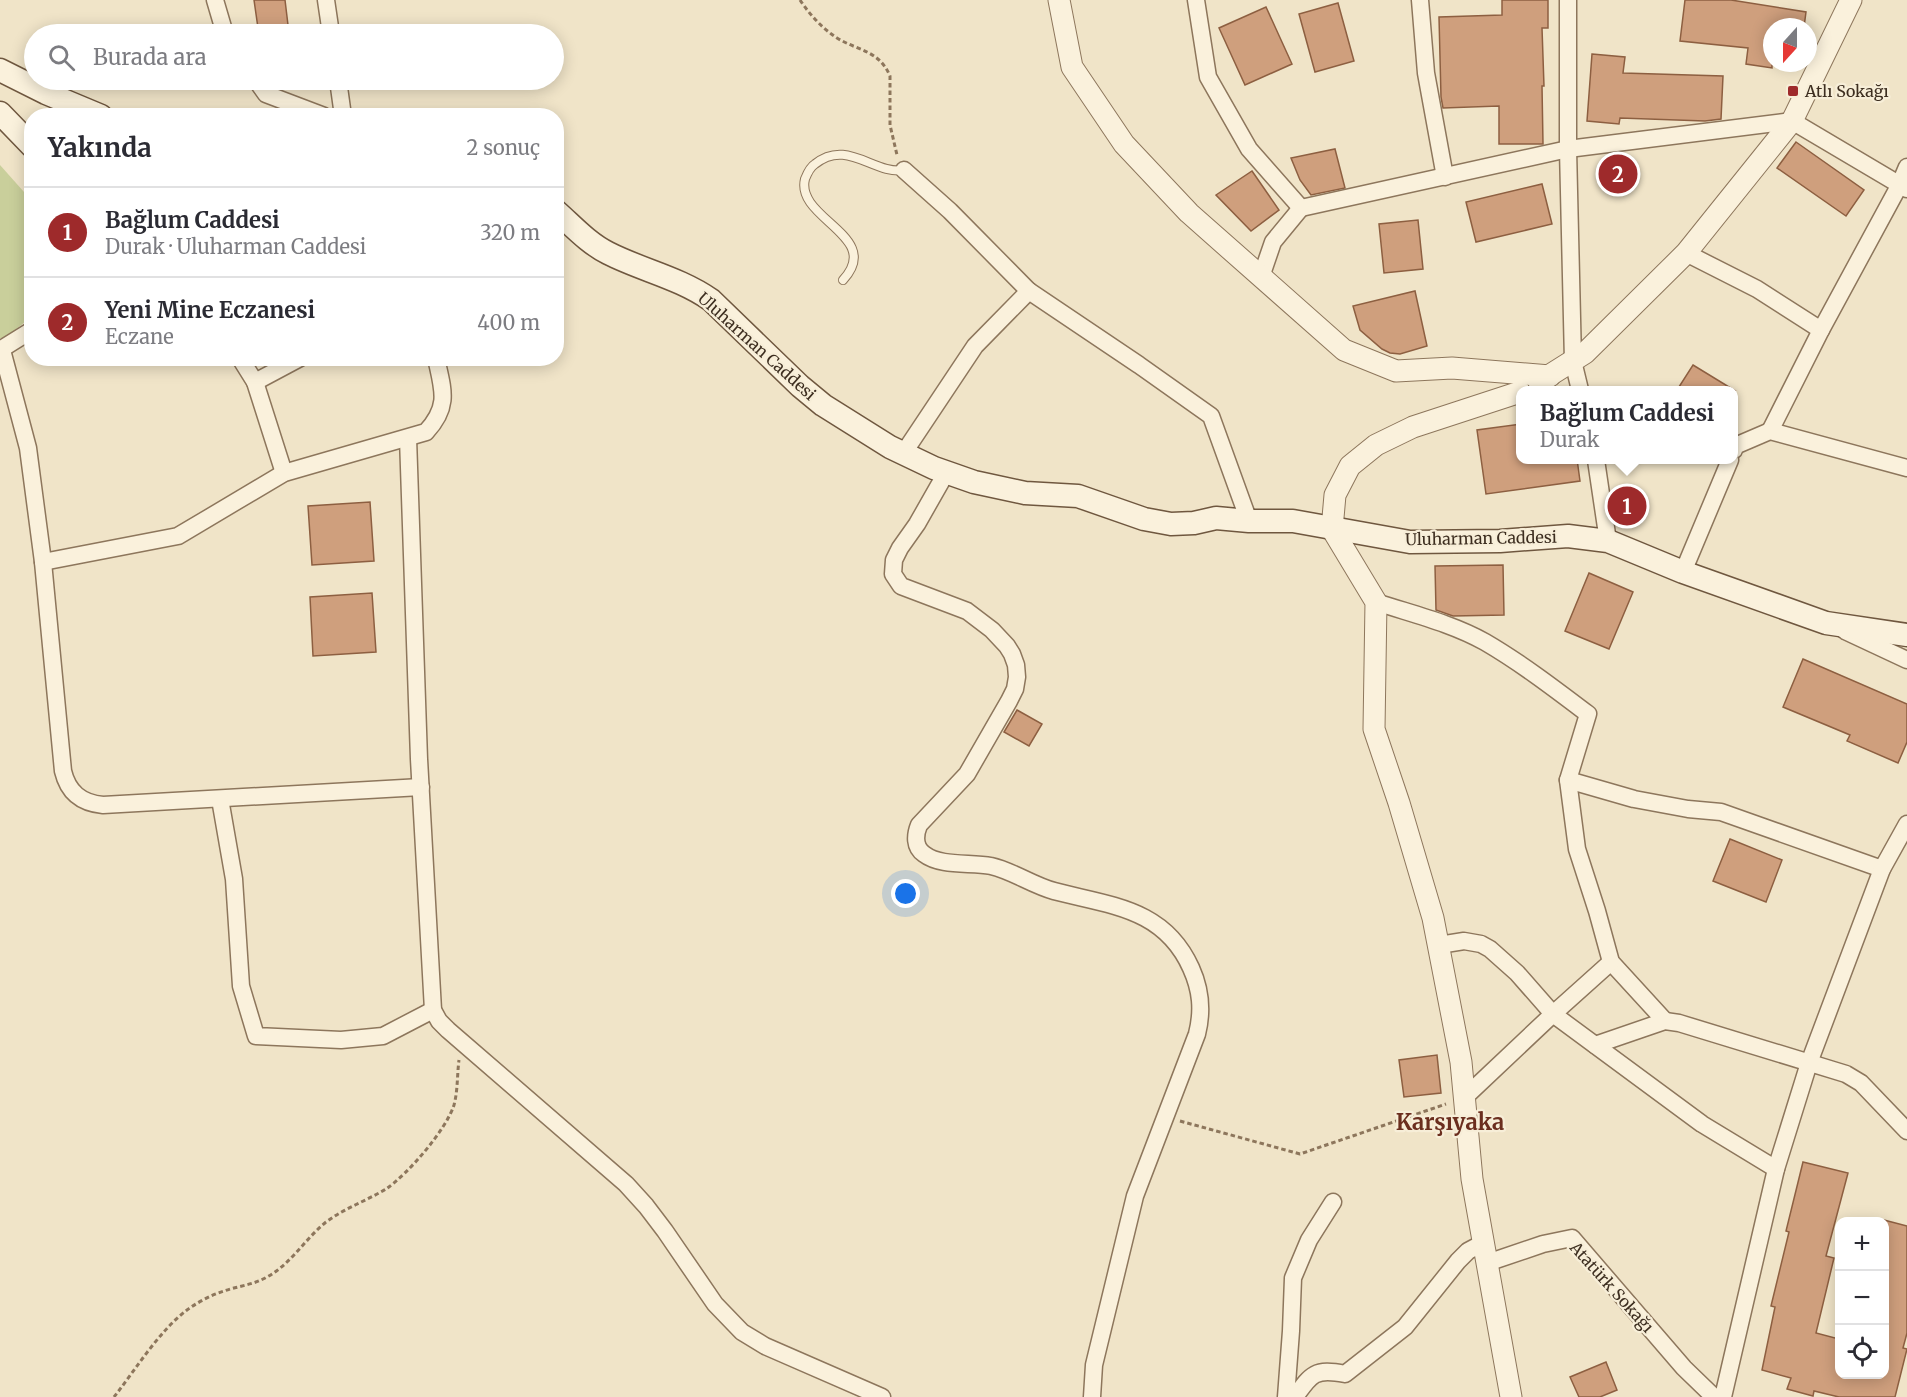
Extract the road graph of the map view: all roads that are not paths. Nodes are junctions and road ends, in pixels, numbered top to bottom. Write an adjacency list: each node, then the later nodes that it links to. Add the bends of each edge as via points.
1 (215, 0): 8 (street)
2 (326, 0): 9 (street)
3 (1059, 0): 29 (street, via 1072,67 1124,144 1189,213)
4 (1196, 0): 26 (street, via 1208,77 1249,149)
5 (1420, 0): 24 (street, via 1426,73)
6 (1568, 0): 21 (street)
7 (1851, 0): 19 (street)
8 (222, 24)
9 (330, 24)
10 (0, 70): 11 (main road)
11 (24, 82)
12 (40, 90): 15 (main road)
13 (263, 90): 16 (street)
14 (339, 90): 17 (street)
15 (82, 108)
16 (303, 108)
17 (342, 108)
18 (0, 113): 20 (main road)
19 (1792, 121): 21 (street); 25 (street); 28 (street)
20 (24, 138)
21 (1568, 149): 24 (street); 35 (street)
22 (1907, 167): 25 (street)
23 (904, 170): 30 (lane, via 893,171 843,155 820,160 809,171 805,194 844,236 853,252 851,267); 31 (street)
24 (1445, 177): 26 (street)
25 (1903, 188): 32 (street)
26 (1301, 208): 29 (street, via 1273,242)
27 (564, 218): 47 (main road, Uluharman Caddesi, via 606,252 711,300 810,395)
28 (1686, 253): 32 (street, via 1757,289); 35 (street)
29 (1262, 277): 39 (street, via 1344,350 1396,370 1452,368)
30 (843, 280)
31 (1029, 291): 47 (street, via 975,346); 53 (street, via 1211,416)
32 (1821, 330): 44 (street)
33 (24, 335): 34 (street)
34 (1, 350): 56 (street, via 28,448)
35 (1573, 361): 39 (street); 42 (street)
36 (245, 366): 40 (street)
37 (285, 366): 40 (street)
38 (438, 366): 45 (street, via 444,392 439,415 426,432)
39 (1550, 376): 41 (street)
40 (255, 382): 51 (street)
41 (1531, 386)
42 (1579, 386)
43 (1516, 393): 54 (street, via 1413,427 1376,445 1350,466 1335,495)
44 (1770, 431): 46 (street); 50 (street)
45 (408, 438): 51 (street); 63 (street)
46 (1738, 445)
47 (903, 454): 52 (main road, Uluharman Caddesi)
48 (1597, 464): 55 (street)
49 (1728, 464): 57 (street)
50 (1907, 468)
51 (284, 473): 56 (street, via 178,536)
52 (946, 473): 53 (main road, Uluharman Caddesi, via 1025,493 1078,496 1158,522 1194,523 1216,518); 80 (street, via 900,548 893,574 901,586 967,611 992,630 1012,654 1017,677 1015,689 978,757 956,788 919,825 918,848 933,859 994,867 1052,890 1140,914 1176,942 1199,991 1197,1034 1135,1196 1094,1365)
53 (1249, 521): 54 (main road, Uluharman Caddesi, via 1293,521)
54 (1332, 528): 55 (main road, Uluharman Caddesi, via 1410,542 1568,536); 58 (street)
55 (1608, 541): 57 (main road, Uluharman Caddesi)
56 (43, 562): 64 (street, via 63,771 70,790 91,804 103,805)
57 (1683, 572): 59 (main road, Uluharman Caddesi)
58 (1376, 602): 62 (street, via 1445,624 1484,642 1588,714); 67 (street, via 1374,729 1409,834)
59 (1826, 622): 60 (main road, Uluharman Caddesi); 61 (street)
60 (1907, 635)
61 (1907, 660)
62 (1568, 780): 66 (street, via 1634,799 1721,812); 68 (street, via 1577,849)
63 (421, 787): 64 (street); 69 (street)
64 (220, 799): 69 (street, via 234,879 241,986 256,1036 341,1040 383,1036)
65 (1907, 824): 66 (street)
66 (1882, 869): 73 (street)
67 (1439, 945): 70 (street, via 1464,941 1490,949); 74 (street)
68 (1611, 962): 70 (street); 71 (street)
69 (433, 1010): 79 (street, via 464,1044 626,1184 653,1214 732,1323 765,1346)
70 (1553, 1014): 72 (street); 74 (street)
71 (1665, 1021): 72 (street); 73 (street)
72 (1595, 1045): 76 (street, via 1702,1124)
73 (1809, 1063): 75 (street, via 1846,1074 1861,1083); 76 (street)
74 (1464, 1098): 78 (street)
75 (1907, 1131)
76 (1776, 1169): 85 (street)
77 (1333, 1202): 81 (street, via 1309,1240 1293,1278)
78 (1485, 1253): 82 (street, via 1468,1251 1405,1327 1345,1374 1328,1370 1312,1374); 83 (street); 84 (street, Atatürk Sokağı, via 1572,1238 1684,1368)
79 (882, 1397)
80 (1092, 1397)
81 (1286, 1397)
82 (1294, 1397)
83 (1512, 1397)
84 (1714, 1397)
85 (1723, 1397)

